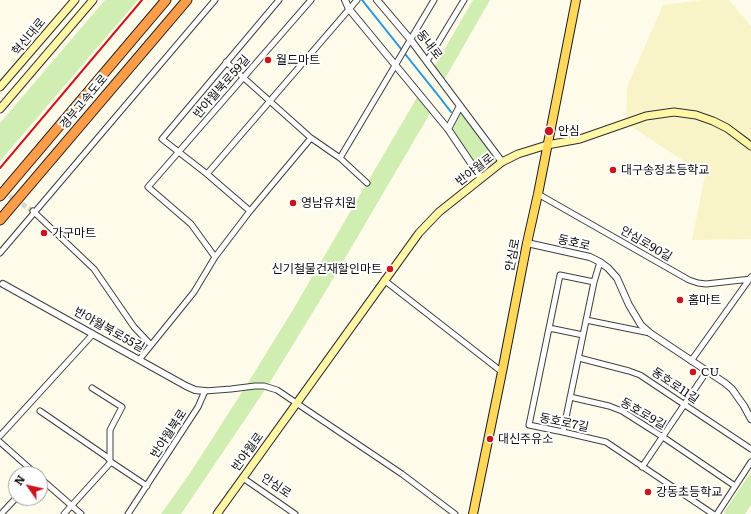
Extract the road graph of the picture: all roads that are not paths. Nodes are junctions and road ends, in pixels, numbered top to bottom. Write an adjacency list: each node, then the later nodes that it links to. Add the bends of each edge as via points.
1 (74, 0): 20 (main road, 혁신대로)
2 (93, 0): 23 (main road)
3 (166, 0): 35 (highway, 경부고속도로)
4 (187, 0): 38 (highway, 경부고속도로)
5 (215, 0): 37 (street)
6 (279, 0): 17 (street)
7 (311, 0): 19 (street, 반야월북로59길)
8 (345, 0): 14 (street)
9 (357, 0): 14 (street)
10 (377, 0): 15 (street, 동내로)
11 (434, 0): 15 (street)
12 (464, 0): 16 (street)
13 (576, 0): 26 (main road, 안심로)
14 (350, 9): 18 (street); 21 (street)
15 (410, 39): 16 (street, 동내로); 18 (street)
16 (428, 61): 22 (street, 동내로)
17 (226, 62): 19 (street); 28 (street, via 162,139)
18 (395, 65): 24 (street); 29 (street)
19 (243, 78): 21 (street); 28 (street, 반야월북로59길)
20 (0, 87)
21 (270, 101): 25 (street); 31 (street)
22 (460, 106): 24 (street); 30 (street, 동내로)
23 (0, 110)
24 (448, 129): 32 (street)
25 (311, 138): 29 (street); 36 (street)
26 (548, 145): 27 (main road, 반야월로, via 580,140 646,116 674,112 696,115 713,121 728,128); 30 (main road, 반야월로); 34 (main road, 안심로)
27 (751, 146)
28 (178, 152): 31 (street); 41 (street, 반야월북로59길, via 148,187 192,224)
29 (340, 158): 33 (street)
30 (502, 162): 32 (main road, 반야월로)
31 (207, 174): 36 (street)
32 (482, 178): 44 (main road, 반야월로, via 439,212 419,233)
33 (367, 183)
34 (538, 194): 39 (main road, 안심로); 43 (street, 안심로90길, via 689,280 706,284)
35 (0, 196)
36 (250, 211): 41 (street)
37 (34, 212): 40 (street); 52 (street, via 94,268 134,327)
38 (0, 220)
39 (527, 243): 42 (street, 동호로, via 590,257); 57 (main road, 안심로)
40 (0, 253)
41 (215, 257): 52 (street, via 194,292)
42 (600, 262): 45 (street); 50 (street, 동호로, via 617,278 635,317)
43 (751, 278): 55 (street)
44 (384, 280): 57 (street); 61 (main road, 반야월로)
45 (594, 282): 47 (street); 48 (street, 동호로7길, via 560,275)
46 (3, 284): 49 (street, 반야월북로55길)
47 (586, 320): 50 (street, 동호로); 51 (street)
48 (549, 328): 51 (street); 65 (street, 동호로7길, via 529,426)
49 (93, 334): 54 (street, 반야월북로55길); 66 (street)
50 (650, 334): 55 (street, 동호로)
51 (583, 335): 53 (street)
52 (151, 345): 54 (street)
53 (579, 358): 60 (street); 62 (street, 동호로11길, via 640,375)
54 (139, 360): 59 (street, 반야월북로55길, via 186,386)
55 (690, 360): 56 (street, 동호로)
56 (707, 371): 62 (street); 64 (street, 동호로, via 732,389)
57 (502, 372): 87 (main road, 안심로)
58 (92, 388): 70 (street, via 122,407 110,430)
59 (205, 391): 61 (street, via 264,386 277,390); 76 (street, 반야월북로, via 198,407)
60 (570, 397): 65 (street); 67 (street, 동호로9길, via 622,411)
61 (297, 403): 74 (main road, 반야월로); 86 (street, via 402,474)
62 (684, 404): 67 (street); 69 (street, 동호로11길)
63 (40, 412): 70 (street)
64 (751, 419)
65 (563, 432): 73 (street, 동호로7길, via 606,442)
66 (0, 436)
67 (663, 437): 73 (street); 77 (street, 동호로9길)
68 (0, 442): 72 (street)
69 (751, 449)
70 (111, 461): 76 (street); 79 (street)
71 (751, 462): 77 (street)
72 (27, 466)
73 (642, 467): 88 (street, 동호로7길)
74 (243, 478): 84 (main road, 반야월로); 85 (street, 안심로)
75 (48, 485): 79 (street)
76 (147, 486): 83 (street, 반야월북로)
77 (735, 486): 89 (street)
78 (8, 506): 80 (street)
79 (72, 506): 81 (street); 82 (street)
80 (1, 514)
81 (64, 514)
82 (80, 514)
83 (128, 514)
84 (217, 514)
85 (295, 514)
86 (455, 514)
87 (473, 514)
88 (712, 514)
89 (717, 514)

